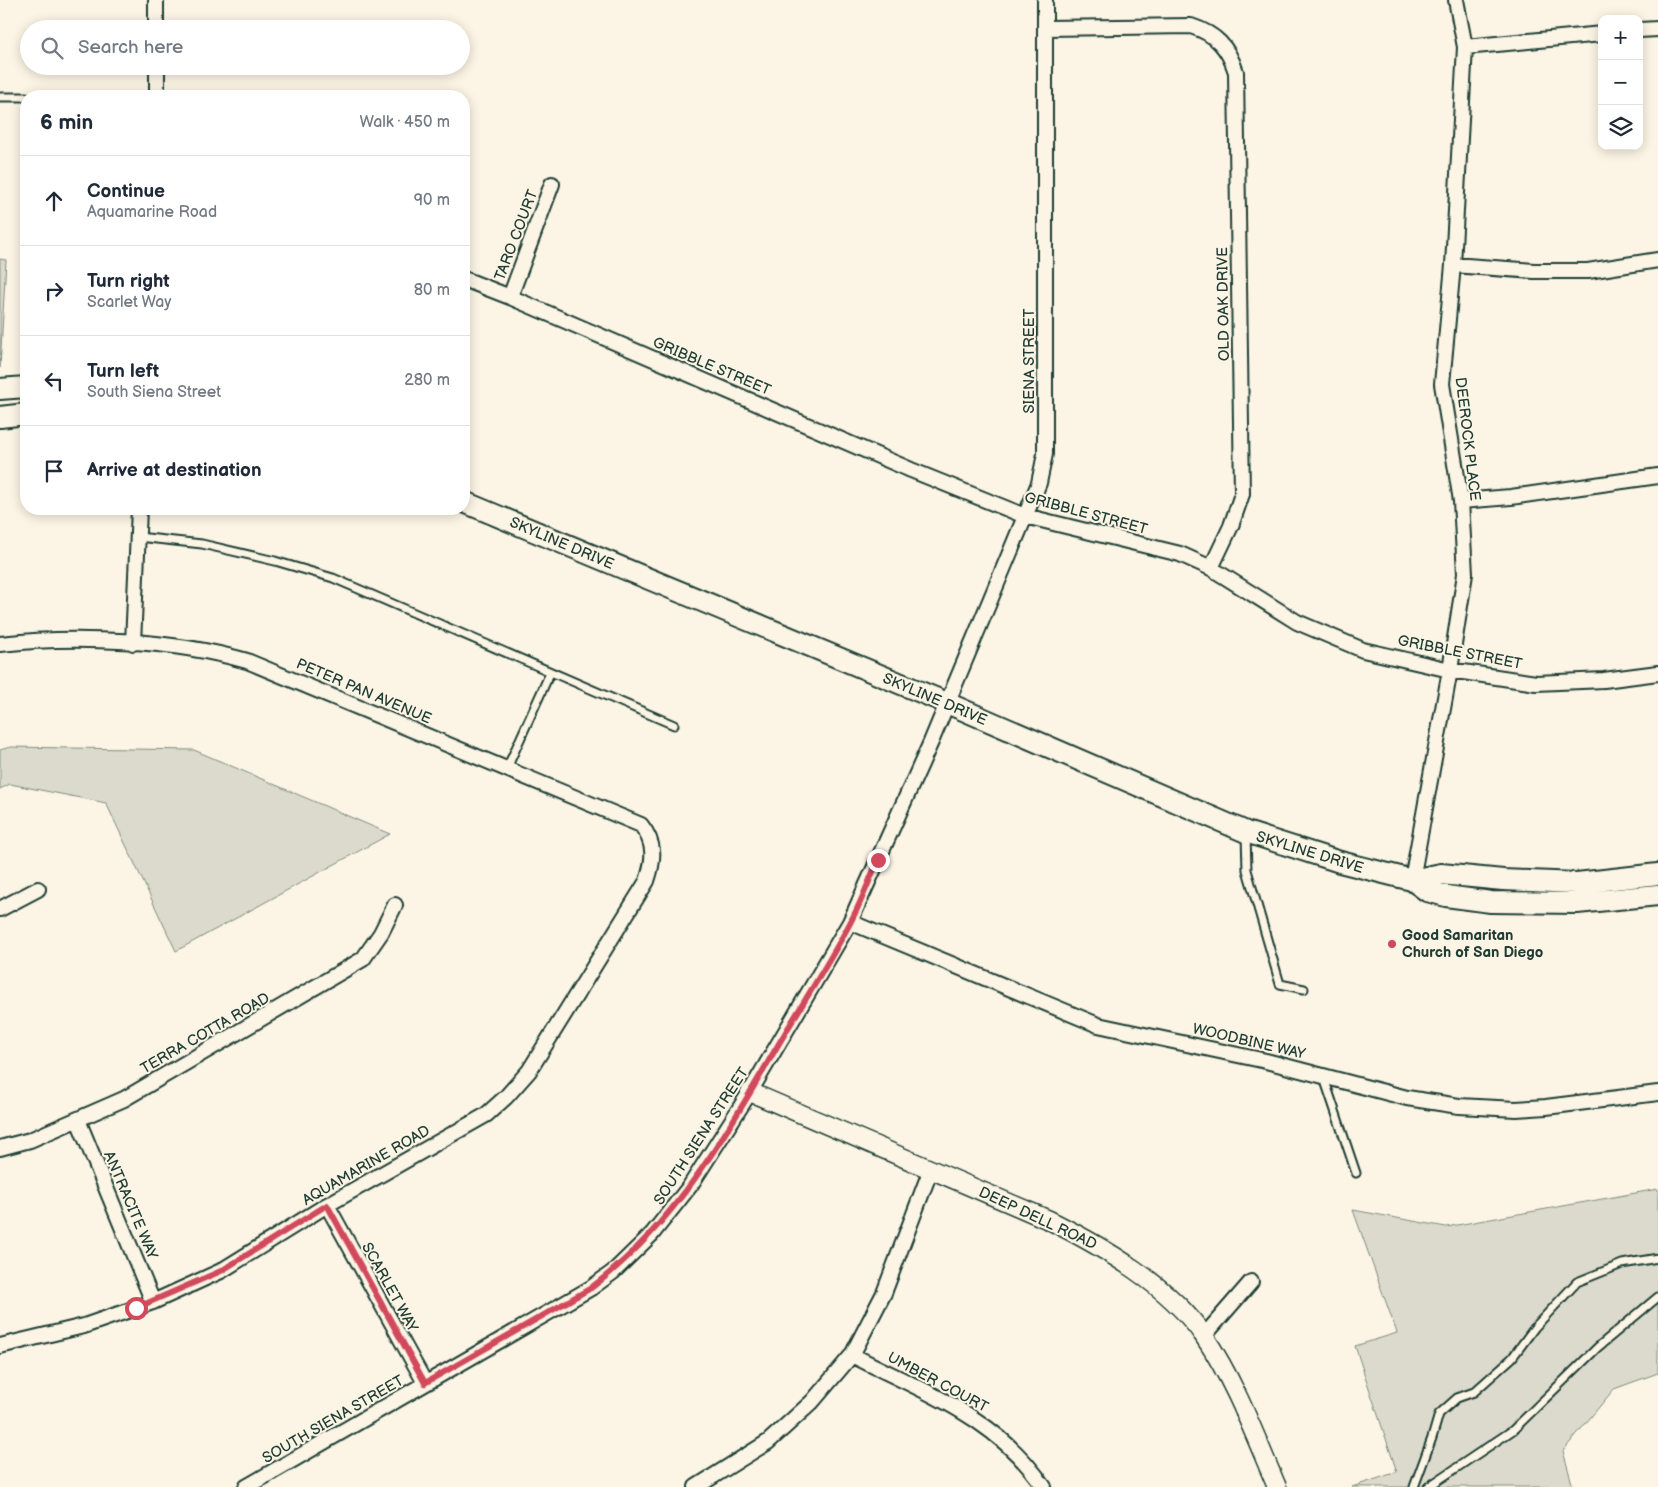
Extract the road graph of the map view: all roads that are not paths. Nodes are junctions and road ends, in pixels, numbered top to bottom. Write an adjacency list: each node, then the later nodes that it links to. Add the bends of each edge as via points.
1 (156, 0): 4 (street)
2 (1045, 0): 5 (street, SIENA STREET)
3 (1456, 0): 9 (street, DEEROCK PLACE)
4 (156, 20)
5 (1046, 28): 27 (street, SIENA STREET, via 1045,454 1039,483); 29 (street, OLD OAK DRIVE, via 1191,26 1216,39 1230,54 1236,72 1242,494)
6 (1658, 29): 7 (street)
7 (1643, 30)
8 (1598, 34): 9 (street)
9 (1466, 47): 16 (street, DEEROCK PLACE)
10 (157, 75): 11 (street)
11 (157, 90)
12 (0, 97): 13 (lane)
13 (20, 97)
14 (552, 184): 18 (street, TARO COURT)
15 (1658, 260): 16 (street, via 1588,271)
16 (1453, 265): 24 (street, DEEROCK PLACE, via 1442,384)
17 (470, 281): 18 (street, GRIBBLE STREET)
18 (510, 296): 27 (street, GRIBBLE STREET)
19 (20, 387): 20 (main road)
20 (0, 389)
21 (20, 415): 22 (main road)
22 (0, 417)
23 (1658, 476): 24 (street)
24 (1460, 501): 32 (street, DEEROCK PLACE, via 1464,574)
25 (470, 504): 35 (main road, SKYLINE DRIVE)
26 (139, 515): 28 (street)
27 (1025, 516): 29 (street, GRIBBLE STREET, via 1180,554); 35 (street, SIENA STREET)
28 (138, 537): 30 (street); 33 (lane, via 202,544 333,578)
29 (1211, 568): 32 (street, GRIBBLE STREET, via 1297,622 1363,650)
30 (132, 642): 31 (street, PETER PAN AVENUE); 37 (street, PETER PAN AVENUE, via 199,649 246,661)
31 (0, 644)
32 (1450, 670): 34 (street, GRIBBLE STREET, via 1536,682 1604,680); 40 (street, DEEROCK PLACE)
33 (550, 672): 36 (lane); 37 (lane)
34 (1658, 673)
35 (947, 703): 38 (main road, SKYLINE DRIVE); 46 (street, SOUTH SIENA STREET)
36 (674, 725)
37 (507, 768): 41 (street, PETER PAN AVENUE, via 641,825 650,836 653,862)
38 (1246, 832): 40 (main road, SKYLINE DRIVE, via 1340,862); 47 (lane, via 1247,870 1280,984)
39 (1658, 874): 40 (main road, SKYLINE DRIVE, via 1577,882 1441,874)
40 (1412, 880): 43 (main road, SKYLINE DRIVE, via 1427,891 1491,902 1577,903)
41 (646, 881): 55 (street, AQUAMARINE ROAD, via 529,1071 506,1098 486,1115)
42 (38, 890): 45 (street)
43 (1658, 895)
44 (395, 905): 51 (street, TERRA COTTA ROAD, via 363,959 124,1099)
45 (0, 909)
46 (850, 922): 48 (street, WOODBINE WAY, via 1098,1026 1256,1058); 49 (street, SOUTH SIENA STREET)
47 (1304, 989)
48 (1322, 1075): 50 (street, WOODBINE WAY, via 1407,1098 1486,1109 1546,1108); 54 (lane)
49 (750, 1092): 53 (street, DEEP DELL ROAD); 63 (street, SOUTH SIENA STREET, via 672,1211 613,1272 591,1288)
50 (1658, 1093)
51 (78, 1120): 52 (street, TERRA COTTA ROAD, via 30,1140); 59 (street, ANTRACITE WAY)
52 (0, 1148)
53 (931, 1169): 60 (street, DEEP DELL ROAD, via 1049,1220 1105,1249 1168,1297); 62 (street, via 884,1293)
54 (1356, 1173)
55 (327, 1205): 59 (street, AQUAMARINE ROAD, via 221,1271); 63 (street, SCARLET WAY)
56 (1658, 1258): 68 (lane, via 1622,1264 1577,1282 1535,1327 1512,1358 1474,1392 1456,1398 1439,1414)
57 (1251, 1282): 60 (street)
58 (1658, 1297): 69 (lane, via 1598,1347 1514,1430)
59 (154, 1302): 61 (street, AQUAMARINE ROAD, via 84,1326)
60 (1204, 1336): 67 (street, DEEP DELL ROAD, via 1226,1372)
61 (0, 1346)
62 (852, 1355): 65 (street, via 812,1402 768,1442); 66 (street, UMBER COURT, via 976,1418 1017,1452)
63 (425, 1383): 64 (street, SOUTH SIENA STREET)
64 (246, 1487)
65 (696, 1487)
66 (1044, 1487)
67 (1277, 1487)
68 (1414, 1487)
69 (1428, 1487)

